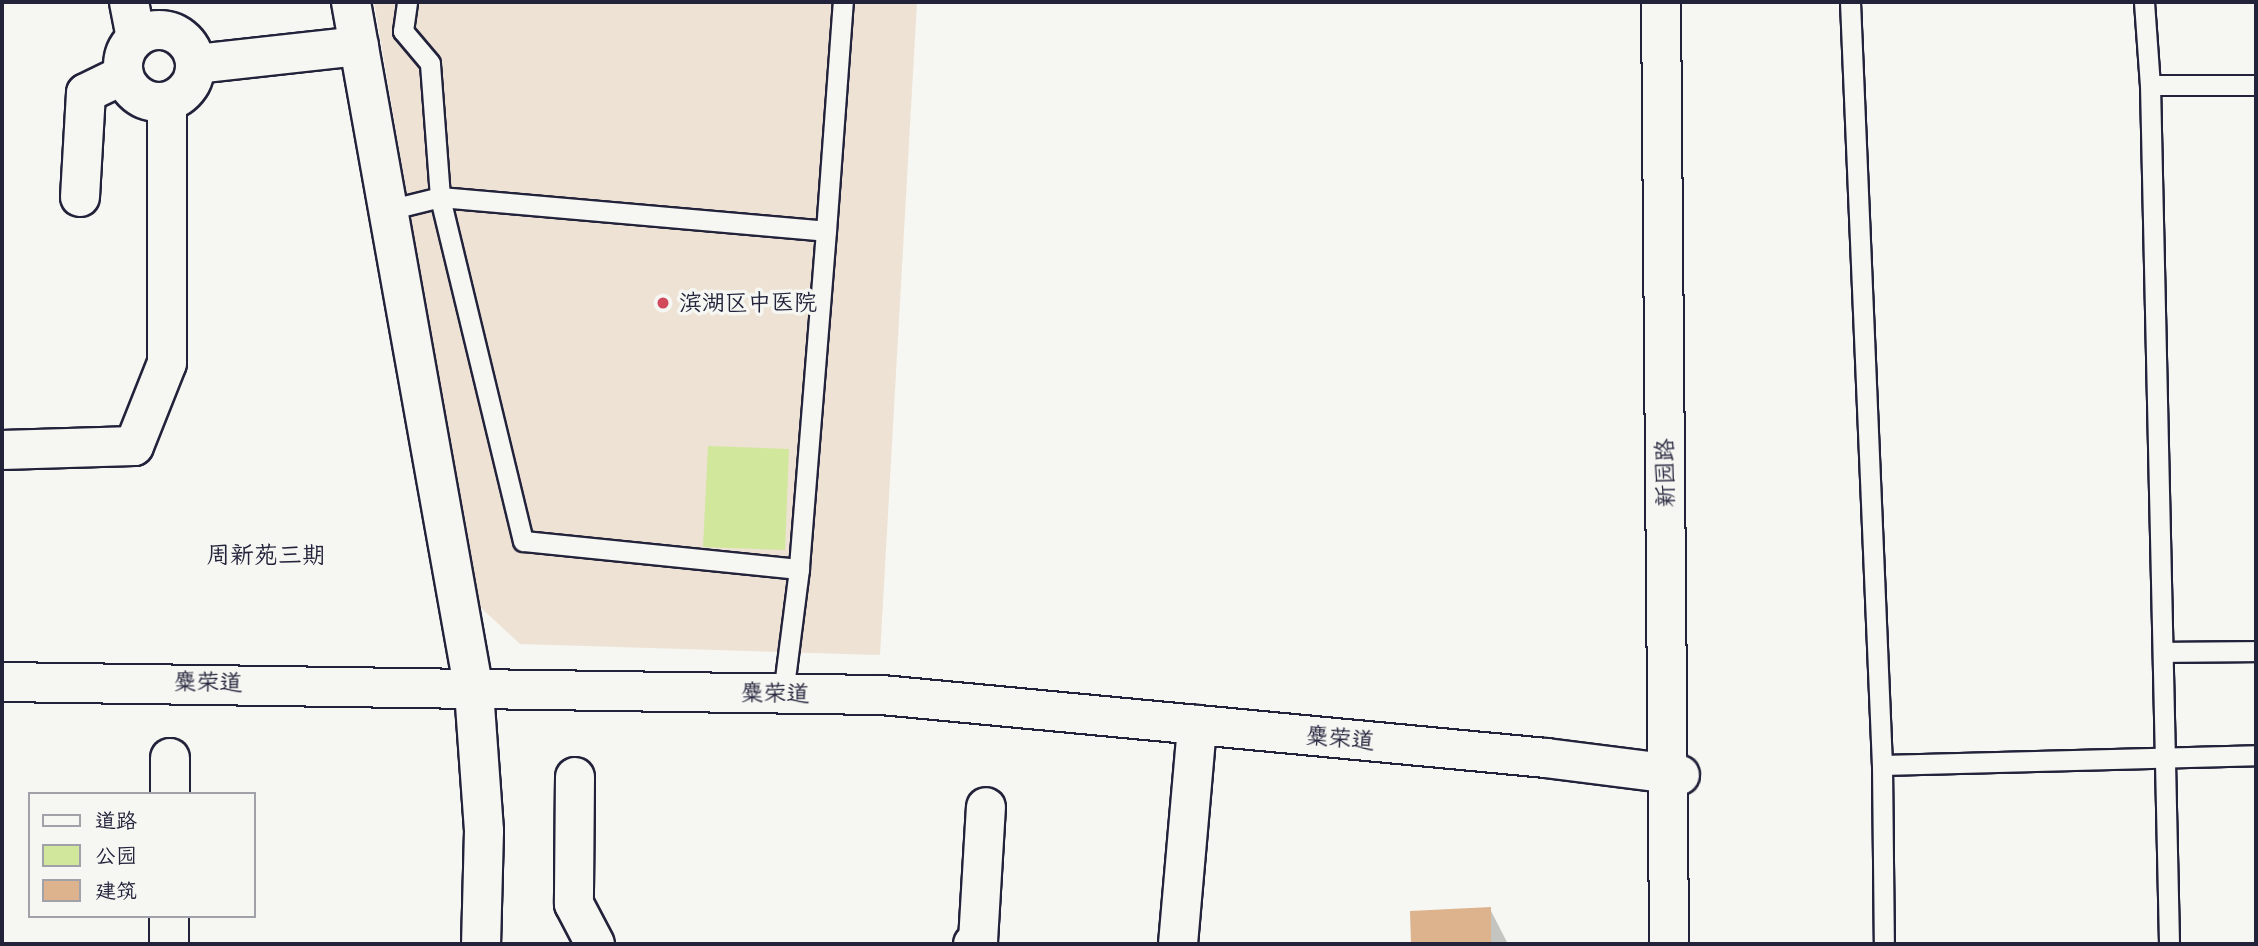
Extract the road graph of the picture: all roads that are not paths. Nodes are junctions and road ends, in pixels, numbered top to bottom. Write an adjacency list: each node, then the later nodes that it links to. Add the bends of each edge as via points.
1 (351, 2): 9 (street)
2 (407, 2): 16 (lane, via 404,31 430,63)
3 (843, 2): 18 (lane)
4 (1661, 2): 30 (street, 新园路)
5 (1677, 2): 30 (street, 新园路)
6 (1850, 2): 29 (lane)
7 (2144, 2): 12 (lane)
8 (132, 20): 10 (street, via 175,33 186,41); 11 (street)
9 (359, 46): 10 (street); 17 (street)
10 (196, 64): 14 (street, via 188,88)
11 (123, 75): 14 (street, via 135,94 155,103); 15 (street, via 86,93)
12 (2150, 85): 13 (lane); 22 (lane)
13 (2256, 85)
14 (167, 102): 19 (street, via 167,363 134,446)
15 (80, 197)
16 (440, 197): 17 (lane); 18 (lane); 20 (lane, via 523,541)
17 (388, 210): 24 (street)
18 (826, 230): 20 (lane)
19 (2, 450)
20 (799, 569): 25 (lane)
21 (2256, 651): 22 (lane)
22 (2163, 652): 28 (lane)
23 (2, 682): 24 (street, 麋荣道, via 187,682)
24 (474, 691): 25 (street, 麋荣道); 35 (street, via 484,831)
25 (783, 695): 26 (street, 麋荣道, via 882,695)
26 (1197, 725): 30 (street, 麋荣道); 38 (street)
27 (2256, 755): 28 (lane)
28 (2165, 757): 29 (lane); 42 (lane)
29 (1881, 765): 41 (lane)
30 (1674, 774): 39 (street, 新园路); 40 (street, 新园路)
31 (575, 777): 36 (street, via 574,904)
32 (986, 807): 37 (street, via 978,941)
33 (169, 918): 34 (street)
34 (169, 944)
35 (481, 944)
36 (595, 944)
37 (973, 944)
38 (1178, 944)
39 (1669, 944)
40 (1680, 944)
41 (1884, 944)
42 (2169, 944)

